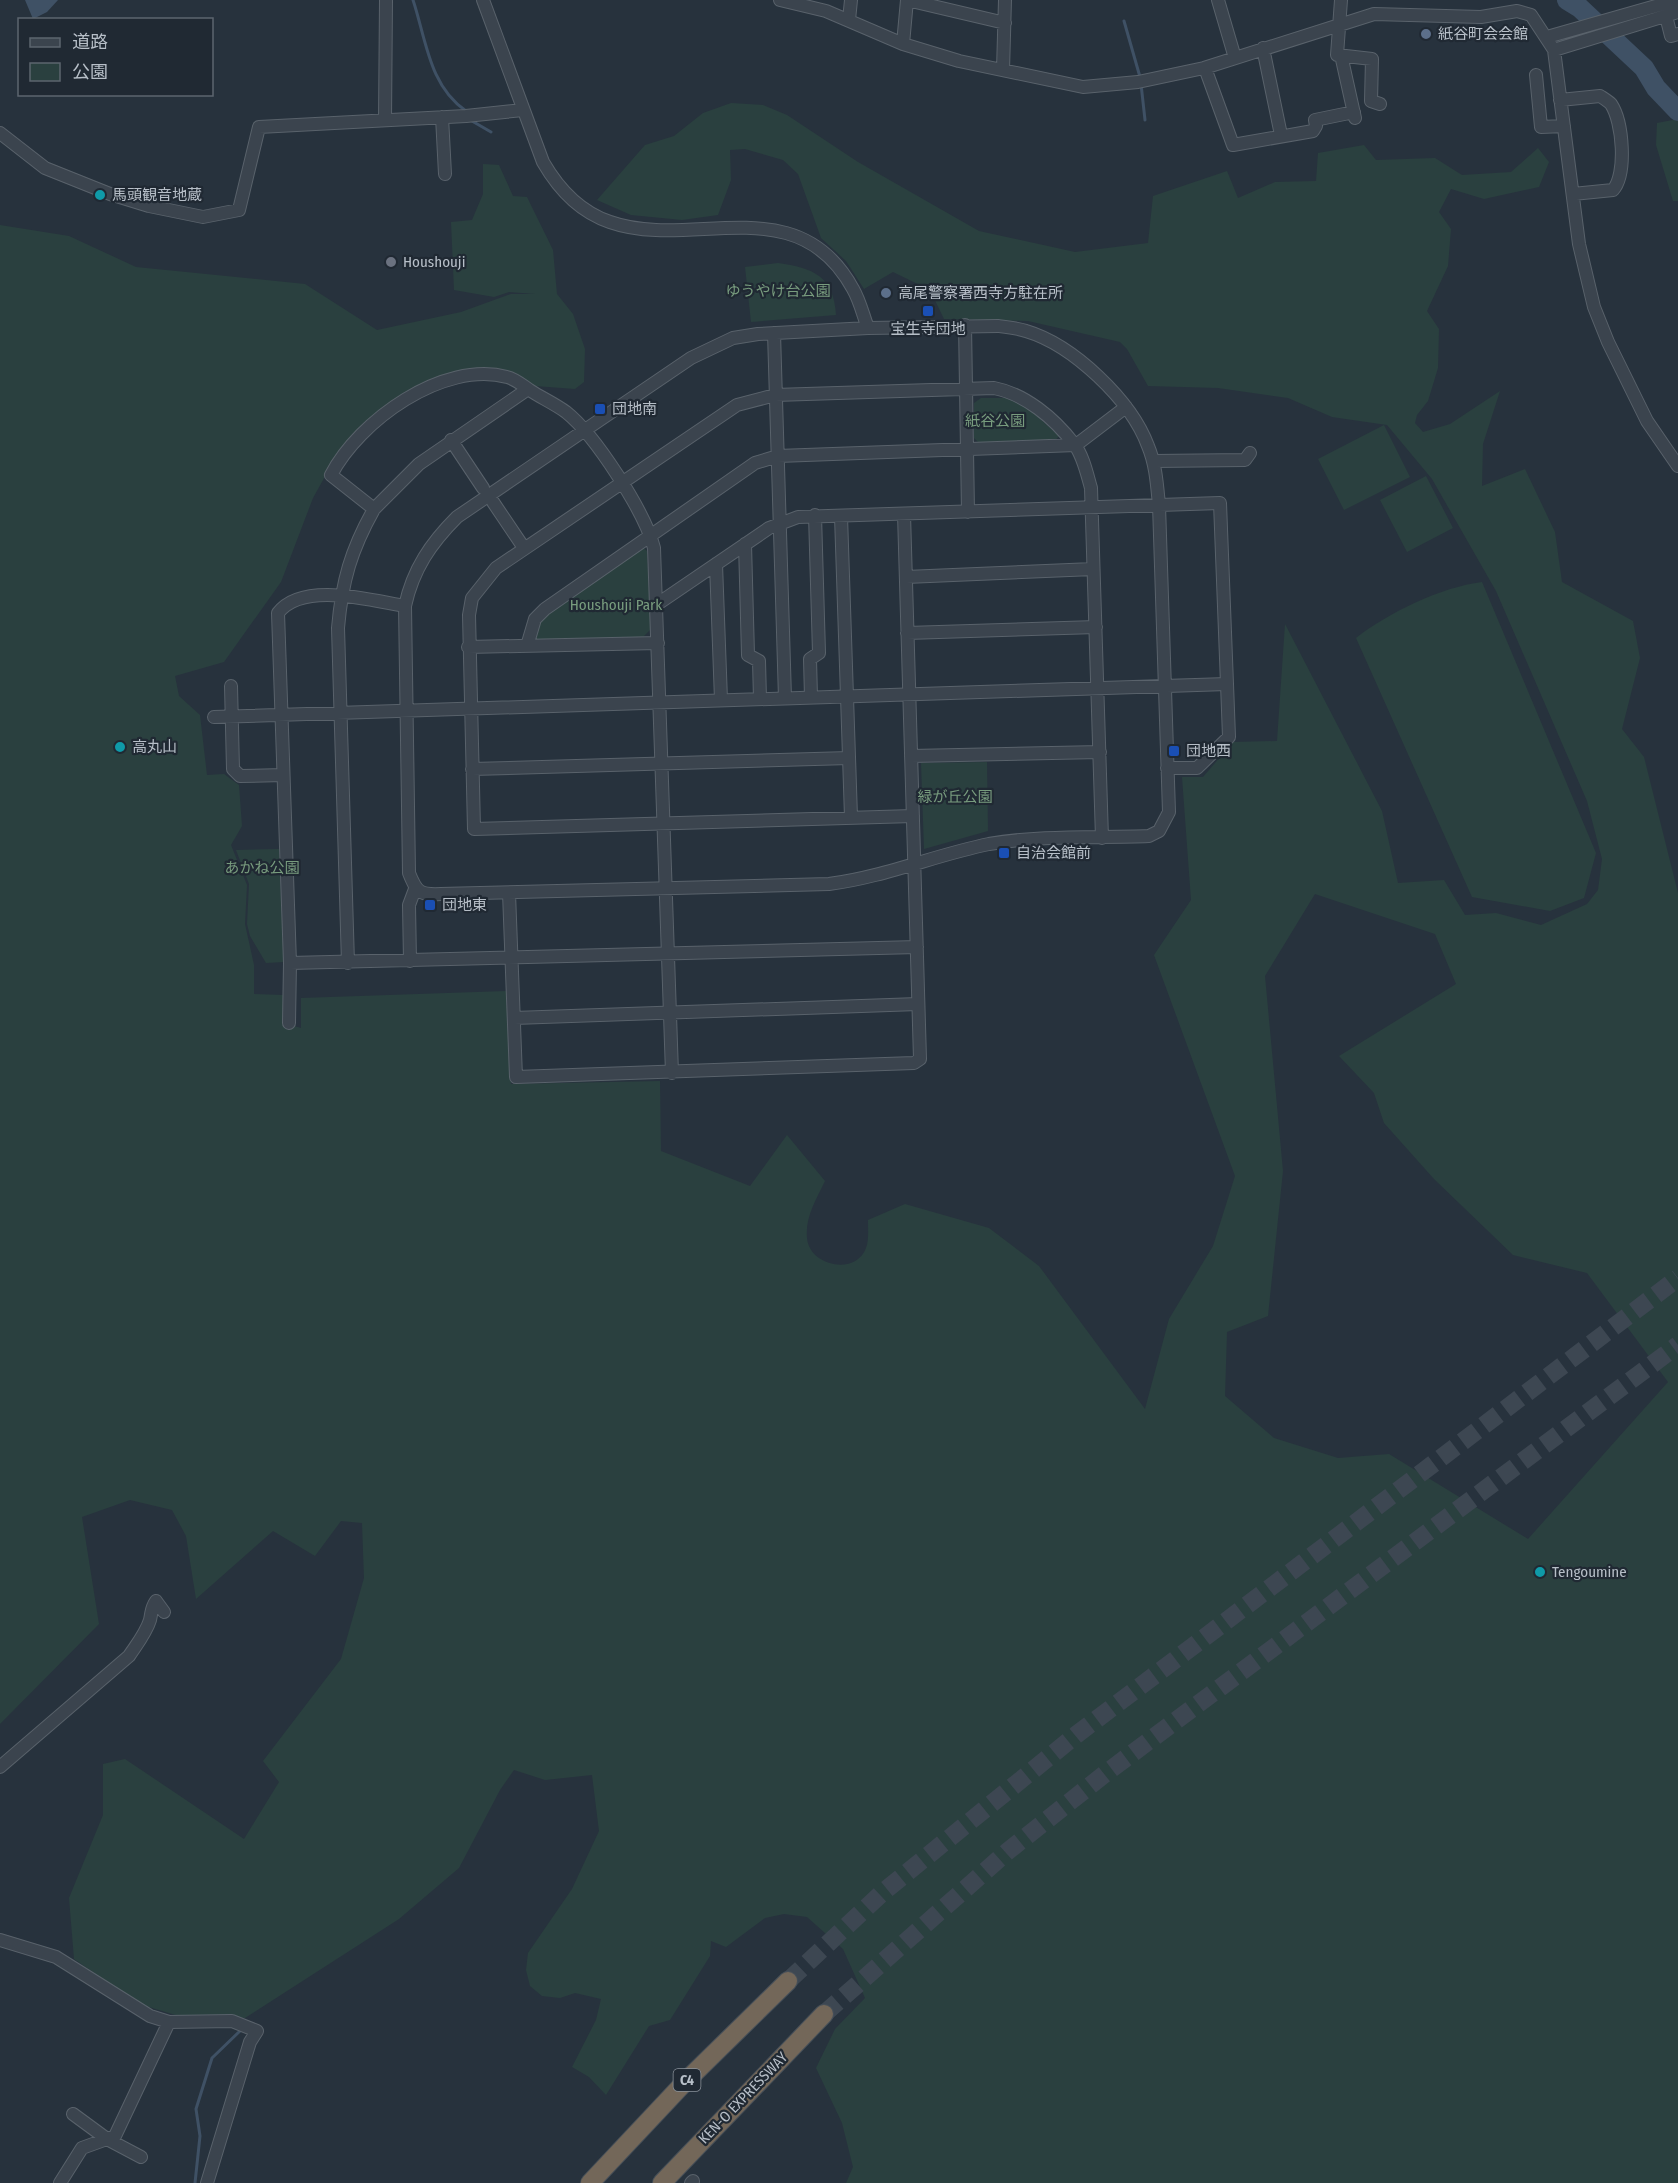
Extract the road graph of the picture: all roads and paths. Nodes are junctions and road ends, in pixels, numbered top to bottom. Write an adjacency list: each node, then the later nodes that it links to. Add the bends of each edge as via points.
1 (386, 0): 29 (street)
2 (483, 0): 27 (street)
3 (785, 0): 12 (street)
4 (851, 0): 12 (street)
5 (907, 0): 10 (street); 17 (street)
6 (1005, 0): 13 (street)
7 (1218, 0): 21 (street)
8 (1341, 0): 14 (street)
9 (1677, 0): 16 (street)
10 (956, 5): 13 (street)
11 (1672, 14): 15 (street, via 1671,36); 19 (street)
12 (849, 20): 17 (street)
13 (1005, 23): 23 (street)
14 (1339, 25): 16 (street, via 1374,14 1481,16 1517,11 1531,15); 18 (street); 20 (street, via 1337,55)
15 (1678, 34)
16 (1547, 37): 19 (street)
17 (903, 44): 23 (street)
18 (1263, 48): 21 (street); 32 (street)
19 (1554, 50): 25 (street)
20 (1341, 56): 26 (street, via 1372,59 1371,101); 32 (street, via 1355,115 1315,120 1313,131)
21 (1235, 58): 22 (street)
22 (1205, 68): 23 (street, via 1138,82 1083,87); 32 (street, via 1232,144)
23 (1003, 70)
24 (1536, 75): 30 (street, via 1541,127)
25 (1560, 100): 30 (street); 34 (street, via 1599,96 1611,104 1622,134 1619,183 1612,190)
26 (1380, 104)
27 (523, 110): 28 (street); 36 (street, via 554,182 587,211 631,227 756,227 794,237 817,249 837,267 853,288)
28 (442, 117): 29 (street); 33 (street)
29 (385, 120): 31 (street, via 259,127 239,210 203,217 149,206 62,176)
30 (1564, 126): 34 (street)
31 (0, 134)
32 (1281, 135)
33 (445, 174)
34 (1573, 194): 49 (street, via 1579,244 1594,307 1647,421)
35 (965, 326): 36 (street); 39 (street); 41 (street, via 998,326 1047,340 1085,367)
36 (868, 328): 37 (street)
37 (774, 333): 40 (street); 42 (street, via 733,338 698,354)
38 (528, 389): 42 (street); 43 (street); 55 (street, via 508,377 436,382 386,413 339,459 331,476)
39 (967, 389): 40 (street); 44 (street, via 994,388 1028,400); 45 (street)
40 (775, 395): 47 (street); 50 (street, via 723,412)
41 (1126, 407): 44 (street); 48 (street)
42 (585, 430): 50 (street); 69 (street, via 457,517 435,538 420,561)
43 (451, 440): 51 (street); 55 (street, via 419,464)
44 (1076, 445): 45 (street); 54 (street, via 1087,472)
45 (967, 450): 47 (street); 56 (street)
46 (1250, 453): 48 (street, via 1245,460)
47 (778, 456): 60 (street); 61 (street, via 755,463)
48 (1154, 462): 53 (street)
49 (1678, 466)
50 (621, 483): 61 (street); 63 (street)
51 (483, 488)
52 (493, 502): 63 (street)
53 (1159, 505): 54 (street); 75 (street, via 1220,503); 77 (street)
54 (1092, 507): 56 (street); 65 (street)
55 (374, 509): 67 (street, via 348,560)
56 (968, 512): 57 (street)
57 (904, 514): 59 (street); 66 (street)
58 (815, 516): 59 (street); 60 (street); 81 (street, via 819,653 810,659)
59 (841, 516): 80 (street)
60 (779, 523): 62 (street); 82 (street)
61 (651, 533): 68 (street); 73 (street, via 545,609 535,619)
62 (745, 544): 64 (street); 83 (street, via 748,656 759,661)
63 (524, 548): 74 (street, via 496,568 472,598)
64 (716, 564): 68 (street); 84 (street)
65 (1094, 568): 66 (street); 70 (street)
66 (906, 577): 71 (street)
67 (340, 595): 69 (street); 88 (street); 89 (street, via 295,599 278,613)
68 (656, 605): 72 (street)
69 (405, 606): 87 (street)
70 (1096, 627): 71 (street); 78 (street)
71 (907, 633): 79 (street)
72 (658, 643): 73 (street); 85 (street)
73 (527, 646): 74 (street)
74 (468, 647): 86 (street)
75 (1227, 684): 77 (street); 96 (street, via 1228,737 1197,768)
76 (231, 686): 91 (street)
77 (1164, 687): 78 (street); 96 (street)
78 (1098, 689): 79 (street); 92 (street)
79 (910, 695): 80 (street); 93 (street)
80 (847, 696): 81 (street); 94 (street)
81 (811, 697): 82 (street)
82 (785, 698): 83 (street)
83 (760, 699): 84 (street)
84 (721, 700): 85 (street)
85 (660, 703): 86 (street); 95 (street)
86 (470, 708): 87 (street); 97 (street)
87 (406, 711): 88 (street); 105 (street, via 409,873)
88 (341, 712): 89 (street); 112 (street)
89 (281, 714): 91 (street); 98 (street)
90 (214, 717): 91 (street)
91 (230, 717): 98 (street, via 233,769 240,776)
92 (1100, 752): 93 (street); 102 (street)
93 (911, 756): 99 (street)
94 (849, 758): 95 (street); 100 (street)
95 (662, 763): 97 (street); 101 (street)
96 (1167, 768): 102 (street, via 1168,813 1159,831 1149,836)
97 (472, 769): 101 (street, via 474,829)
98 (284, 775): 111 (street)
99 (913, 816): 100 (street); 103 (street)
100 (851, 817): 101 (street)
101 (664, 823): 104 (street)
102 (1102, 838): 103 (street, via 990,844)
103 (914, 863): 104 (street, via 829,884); 107 (street)
104 (666, 888): 106 (street); 108 (street)
105 (415, 889): 106 (street, via 425,894); 110 (street, via 409,905)
106 (509, 894): 109 (street)
107 (917, 947): 108 (street); 113 (street)
108 (668, 953): 109 (street); 114 (street)
109 (511, 957): 110 (street); 115 (street)
110 (410, 961): 112 (street)
111 (290, 963): 112 (street); 116 (street)
112 (348, 963)
113 (918, 1004): 114 (street); 117 (street, via 920,1059 914,1063)
114 (670, 1013): 115 (street); 117 (street)
115 (514, 1018): 117 (street, via 516,1077)
116 (289, 1023)
117 (672, 1073)
118 (164, 1612): 119 (street, via 156,1601 142,1639 129,1656)
119 (0, 1767)
120 (0, 1940): 123 (street, via 56,1957 141,2011)
121 (788, 1981): 129 (highway, C4)
122 (824, 2014): 130 (highway, KEN-O EXPRESSWAY)
123 (168, 2022): 125 (street, via 115,2136); 128 (street, via 218,2019 257,2031 250,2042)
124 (73, 2114): 125 (street)
125 (107, 2139): 126 (street); 127 (street, via 81,2148)
126 (141, 2157)
127 (60, 2183)
128 (207, 2183)
129 (590, 2183)
130 (662, 2183)

